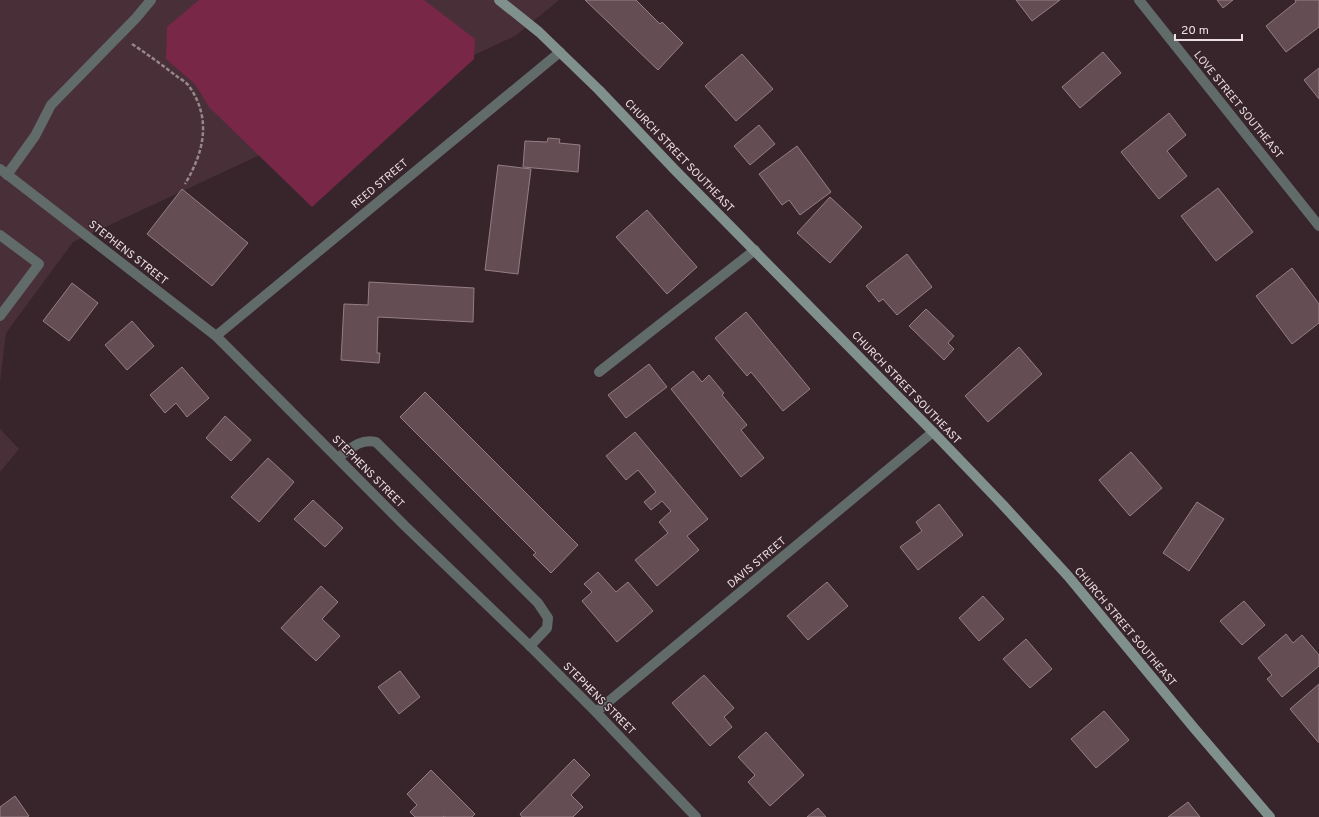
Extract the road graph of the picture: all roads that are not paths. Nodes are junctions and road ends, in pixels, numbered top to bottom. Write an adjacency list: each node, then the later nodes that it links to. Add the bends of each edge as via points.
1 (151, 0): 5 (street, via 51,105 35,136)
2 (499, 0): 4 (street, CHURCH STREET SOUTHEAST)
3 (1139, 0): 6 (street, LOVE STREET SOUTHEAST)
4 (560, 52): 8 (street, CHURCH STREET SOUTHEAST); 10 (street, REED STREET)
5 (4, 172): 10 (street, STEPHENS STREET)
6 (1319, 226)
7 (0, 235): 9 (street, via 39,264)
8 (754, 250): 11 (street); 12 (street, CHURCH STREET SOUTHEAST)
9 (0, 316)
10 (216, 336): 13 (street, STEPHENS STREET)
11 (599, 372)
12 (933, 432): 15 (street, DAVIS STREET); 17 (street, CHURCH STREET SOUTHEAST, via 1068,576)
13 (338, 458): 14 (street, STEPHENS STREET); 14 (street, via 359,443 369,440 376,442 538,603 548,618 547,628)
14 (530, 646): 15 (street, STEPHENS STREET)
15 (596, 712): 16 (street, STEPHENS STREET)
16 (696, 817)
17 (1270, 817)

